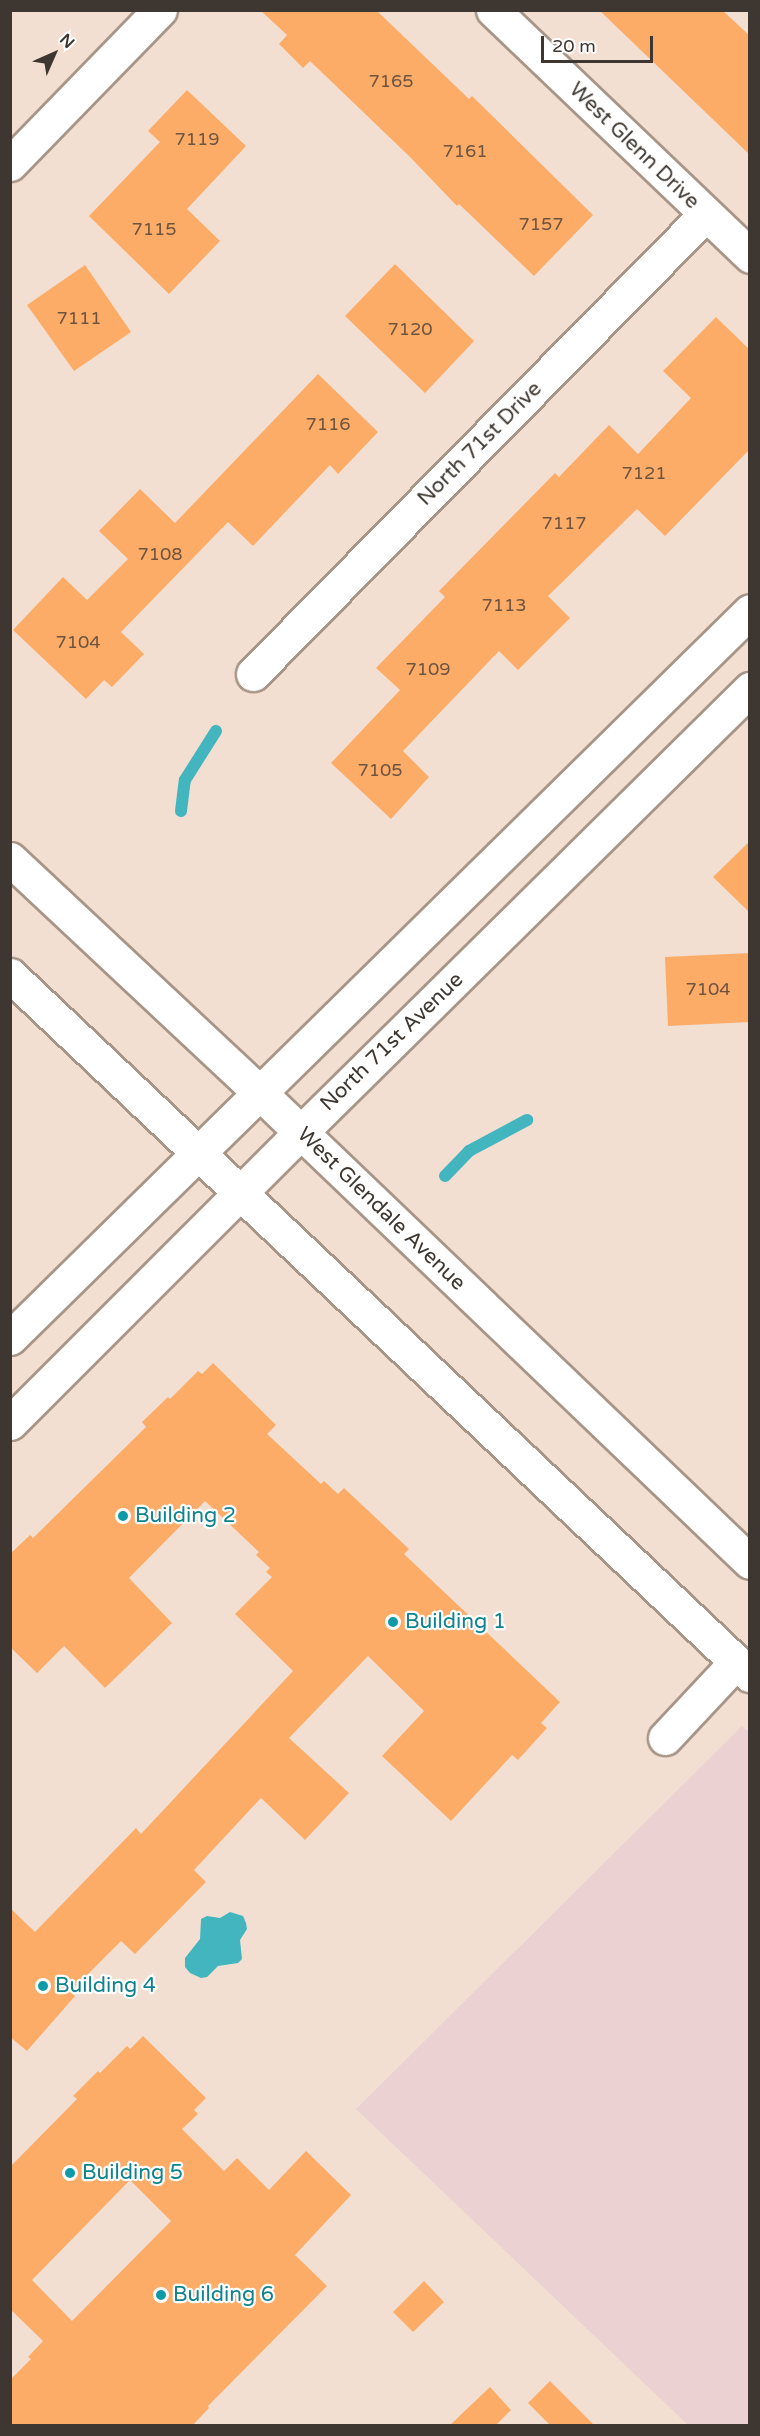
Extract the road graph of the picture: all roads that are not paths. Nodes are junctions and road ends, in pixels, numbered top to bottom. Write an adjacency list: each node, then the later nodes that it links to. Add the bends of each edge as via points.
1 (160, 10): 3 (street)
2 (493, 10): 4 (street, West Glenn Drive)
3 (10, 164)
4 (706, 214): 5 (street, West Glenn Drive); 7 (street, North 71st Drive)
5 (750, 256)
6 (750, 611): 11 (street)
7 (253, 674)
8 (750, 689): 12 (street, North 71st Avenue)
9 (10, 859): 11 (street, West Glendale Avenue)
10 (10, 975): 13 (street)
11 (260, 1093): 12 (street, West Glendale Avenue); 13 (street)
12 (301, 1131): 14 (street, North 71st Avenue); 17 (street, West Glendale Avenue)
13 (199, 1152): 14 (street); 15 (street)
14 (241, 1193): 16 (street, North 71st Avenue); 18 (street)
15 (10, 1338)
16 (10, 1423)
17 (750, 1562)
18 (743, 1669): 19 (street)
19 (665, 1738)

